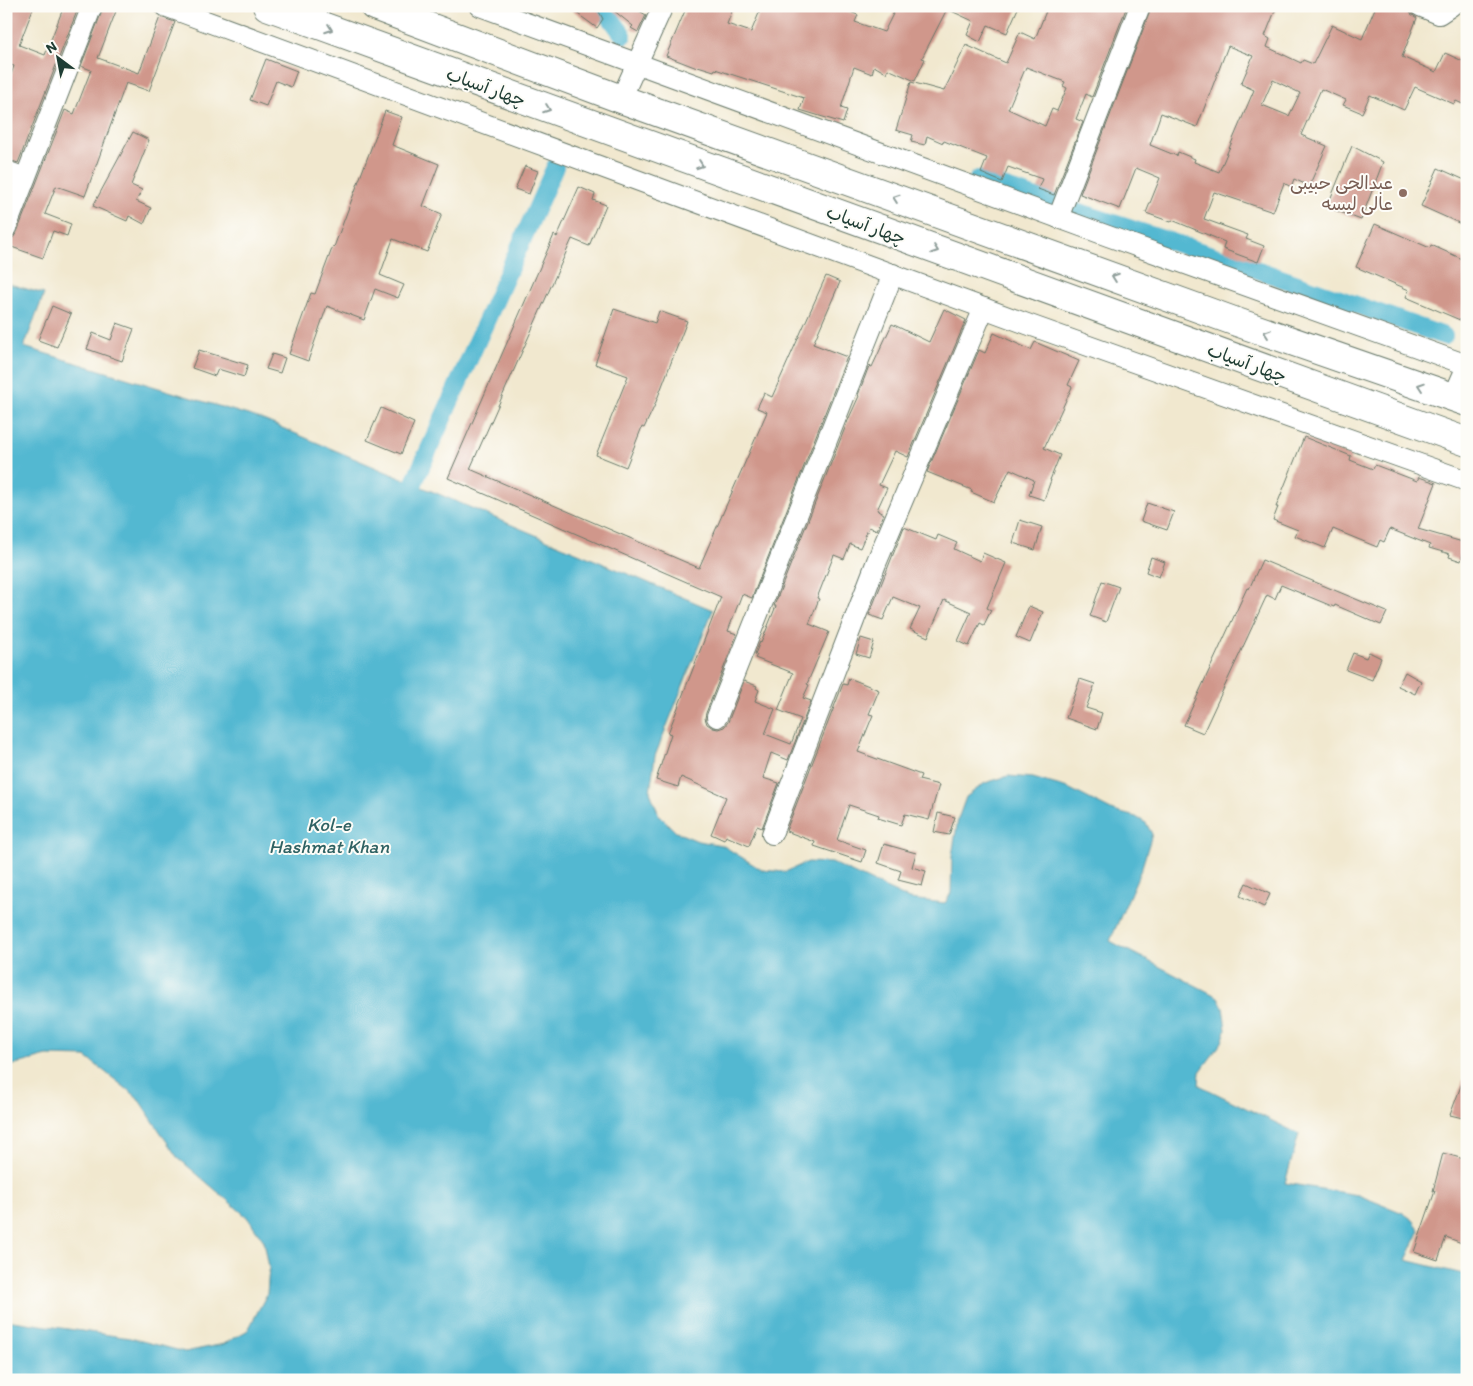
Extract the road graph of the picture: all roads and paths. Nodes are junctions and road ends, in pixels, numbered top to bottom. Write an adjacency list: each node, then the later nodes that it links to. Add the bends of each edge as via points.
1 (92, 6): 16 (street)
2 (165, 6): 19 (street)
3 (267, 6): 12 (highway, چهار آسیاب)
4 (374, 6): 14 (highway, چهار آسیاب)
5 (480, 6): 13 (street)
6 (663, 6): 13 (street)
7 (1140, 6): 17 (street)
8 (1420, 6): 9 (street, via 1439,14)
9 (1451, 6)
10 (1455, 6): 11 (street)
11 (1467, 11)
12 (305, 13): 23 (highway, چهار آسیاب, one-way to 23)
13 (636, 64): 14 (street); 17 (street)
14 (621, 99): 22 (highway, چهار آسیاب, one-way to 14)
15 (6, 171): 16 (street)
16 (25, 178): 18 (street)
17 (1061, 210): 21 (street)
18 (6, 228)
19 (893, 274): 20 (street); 25 (street)
20 (984, 308): 24 (street); 26 (street, via 877,561)
21 (1467, 366): 22 (street)
22 (1460, 400)
23 (1467, 442)
24 (1467, 481)
25 (717, 717)
26 (772, 834)

